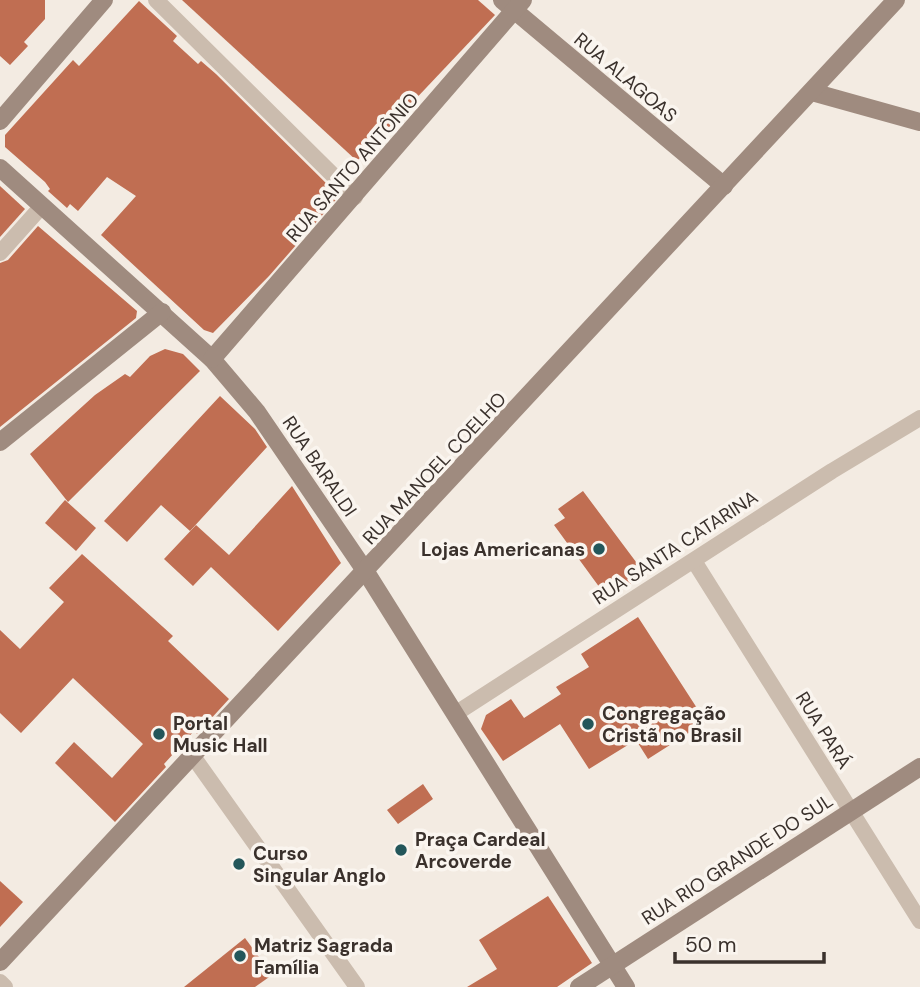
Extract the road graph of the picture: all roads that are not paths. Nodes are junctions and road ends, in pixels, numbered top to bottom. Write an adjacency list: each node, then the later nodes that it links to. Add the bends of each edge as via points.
1 (104, 0): 6 (street)
2 (156, 0): 10 (street)
3 (896, 0): 5 (street, RUA MANOEL COELHO)
4 (513, 3): 9 (street, RUA ALAGOAS); 10 (street, RUA SANTO ANTÔNIO)
5 (812, 92): 7 (street); 9 (street, RUA MANOEL COELHO)
6 (0, 121)
7 (920, 122)
8 (0, 168): 11 (street, RUA BARALDI)
9 (724, 186): 18 (street, RUA MANOEL COELHO)
10 (355, 198): 14 (street, RUA SANTO ANTÔNIO)
11 (42, 206): 12 (street); 13 (street, RUA BARALDI)
12 (0, 253)
13 (162, 312): 14 (street, RUA BARALDI); 16 (street)
14 (212, 359): 18 (street, RUA BARALDI, via 288,453)
15 (920, 418): 17 (street, RUA SANTA CATARINA)
16 (1, 441)
17 (694, 561): 19 (street, RUA SANTA CATARINA); 22 (street, RUA PARÁ)
18 (366, 572): 19 (street, RUA BARALDI); 20 (street, RUA MANOEL COELHO)
19 (455, 714): 25 (street, RUA BARALDI)
20 (192, 755): 24 (street, RUA MANOEL COELHO); 28 (street)
21 (920, 767): 22 (street, RUA RIO GRANDE DO SUL)
22 (849, 811): 23 (street, RUA PARÁ); 25 (street, RUA RIO GRANDE DO SUL)
23 (920, 921)
24 (0, 962)
25 (612, 965): 29 (street, RUA RIO GRANDE DO SUL); 30 (street, RUA BARALDI)
26 (0, 982): 27 (street)
27 (5, 987)
28 (357, 987)
29 (579, 987)
30 (626, 987)

